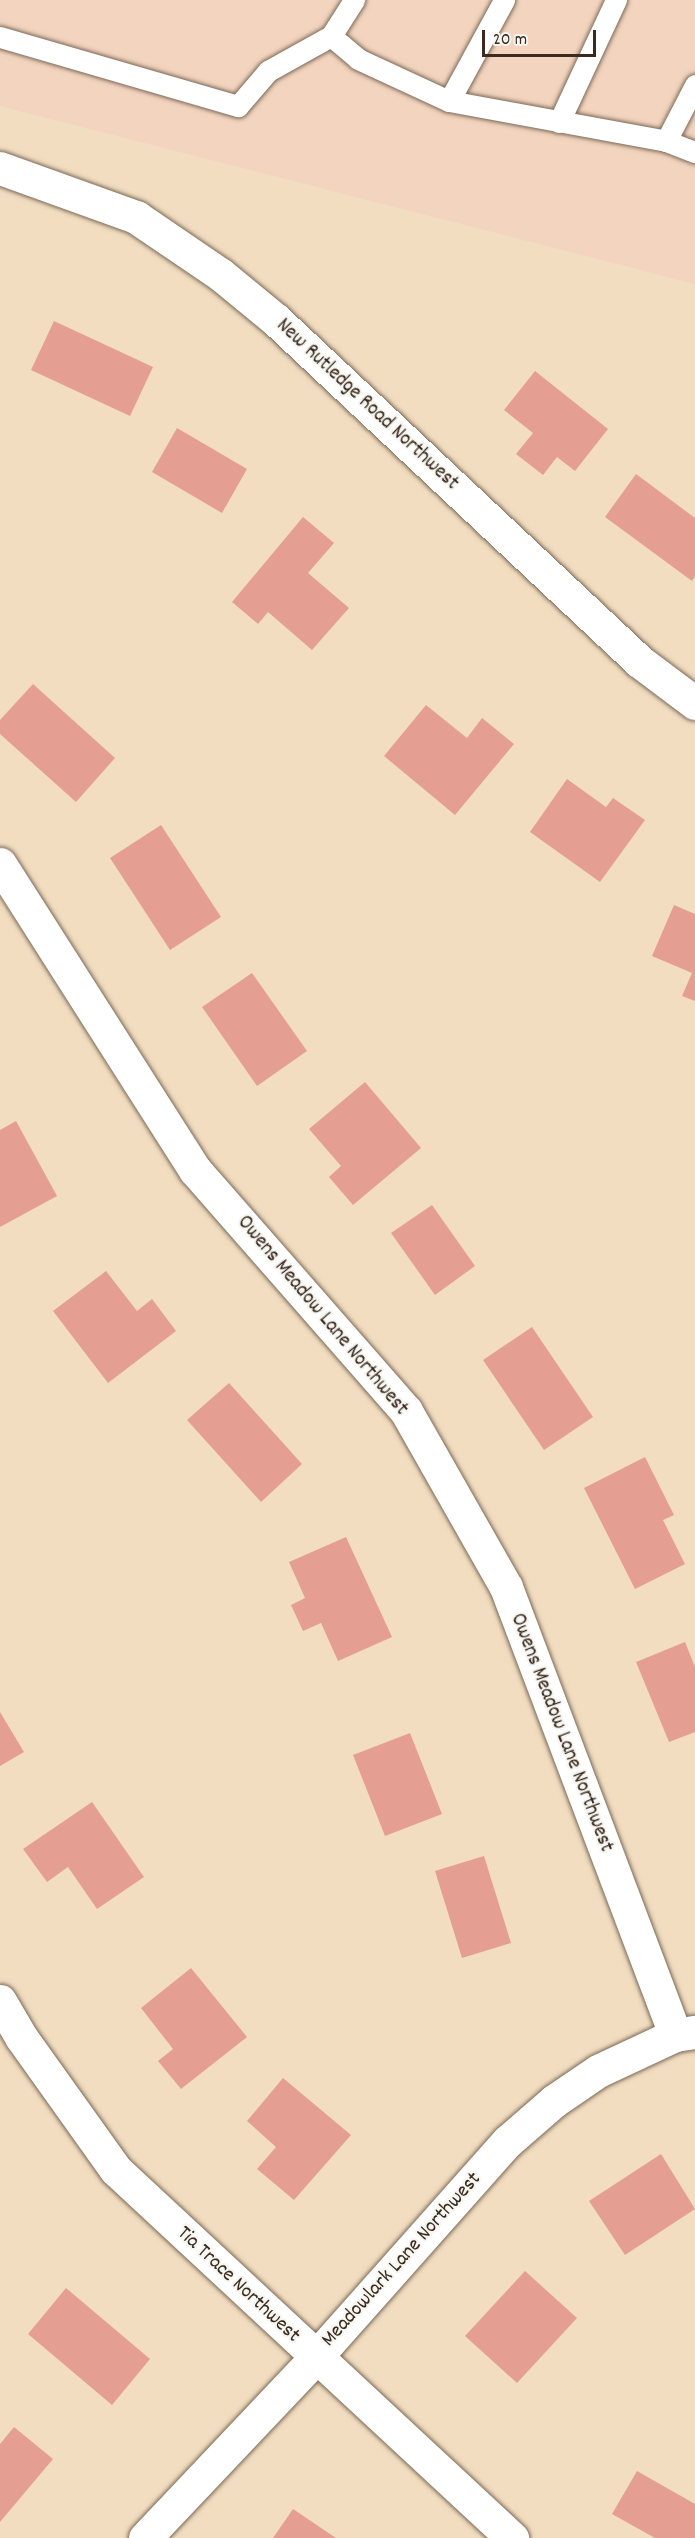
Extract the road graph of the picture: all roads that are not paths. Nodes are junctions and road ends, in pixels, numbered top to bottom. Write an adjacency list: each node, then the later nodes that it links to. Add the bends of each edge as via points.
1 (354, 0): 4 (lane)
2 (504, 0): 7 (lane)
3 (616, 0): 8 (lane)
4 (331, 36): 5 (lane, via 268,71 238,106); 7 (lane, via 357,59)
5 (0, 37)
6 (695, 85): 9 (lane)
7 (449, 101): 8 (lane)
8 (560, 122): 9 (lane)
9 (666, 141): 10 (lane)
10 (695, 152)
11 (0, 168): 12 (street, New Rutledge Road Northwest, via 136,217 220,274 284,328 639,661)
12 (695, 704)
13 (0, 864): 15 (street, Owens Meadow Lane Northwest, via 195,1170 406,1412 506,1587)
14 (0, 2001): 16 (street, Tia Trace Northwest, via 21,2037 116,2170)
15 (685, 2033): 16 (street, Meadowlark Lane Northwest, via 598,2072 554,2101 508,2141)
16 (315, 2358): 17 (street, Meadowlark Lane Northwest); 18 (street, Tia Trace Northwest)
17 (145, 2538)
18 (512, 2538)

